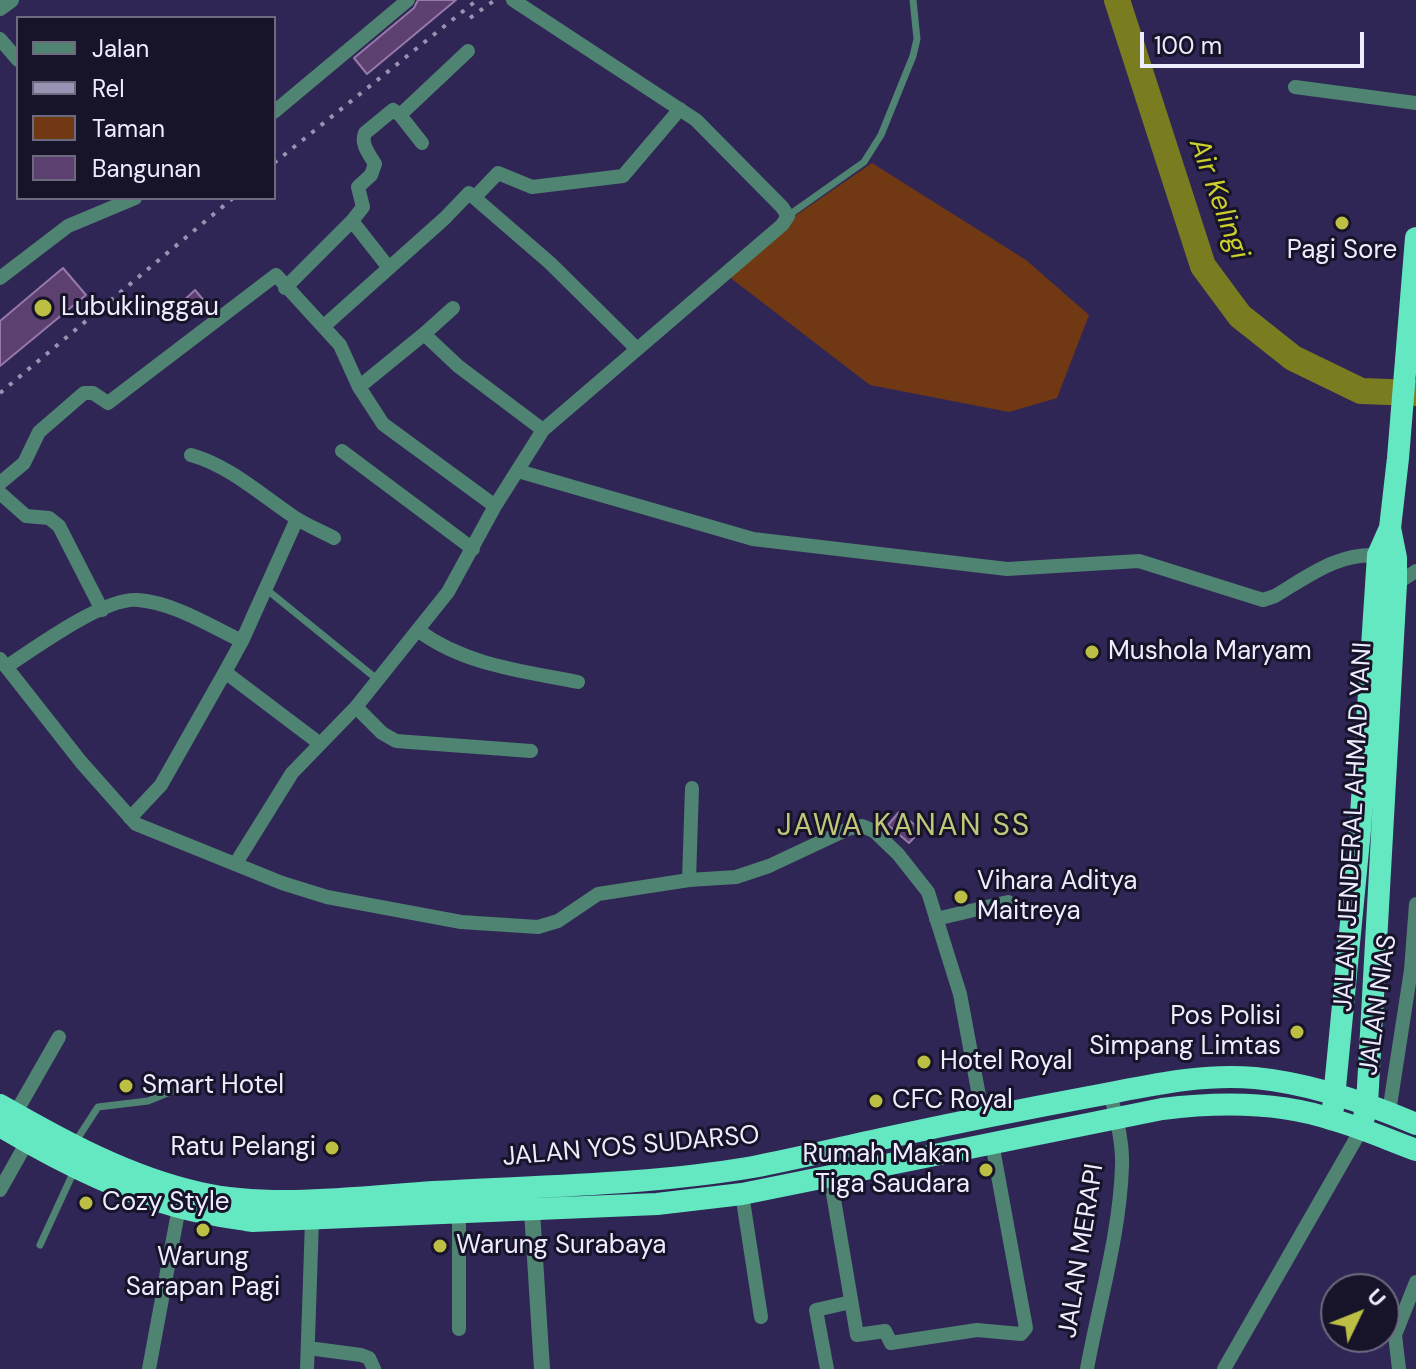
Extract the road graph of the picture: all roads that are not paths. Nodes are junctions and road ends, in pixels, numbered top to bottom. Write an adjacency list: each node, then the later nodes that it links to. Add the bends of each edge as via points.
1 (11, 0): 5 (street)
2 (408, 0): 12 (street)
3 (513, 0): 11 (street)
4 (913, 0): 17 (lane, via 913,56 881,135 864,162)
5 (0, 8)
6 (0, 39): 8 (street)
7 (468, 51): 13 (street)
8 (16, 58)
9 (1295, 87): 10 (street)
10 (1416, 103)
11 (680, 109): 15 (street, via 623,176 532,187 498,173); 17 (street, via 704,127)
12 (276, 110)
13 (400, 115): 14 (street); 18 (street, via 393,110 363,137 375,164 358,187 363,207)
14 (422, 143)
15 (475, 197): 20 (street, via 467,193); 26 (street)
16 (130, 200): 21 (street, via 68,226)
17 (788, 216): 26 (street)
18 (352, 221): 20 (street); 22 (street)
19 (1416, 238): 38 (highway, JALAN JENDERAL AHMAD YANI, via 1390,528)
20 (389, 268): 24 (street)
21 (0, 278)
22 (285, 288): 24 (street); 32 (street, via 276,275 108,403 84,393 39,432 24,463)
23 (453, 308): 25 (street)
24 (324, 326): 27 (street, via 346,354)
25 (424, 334): 27 (street); 28 (street)
26 (636, 348): 28 (street)
27 (359, 387): 34 (street, via 393,433)
28 (543, 430): 31 (street)
29 (342, 451): 37 (street)
30 (191, 455): 35 (street, via 232,473)
31 (518, 471): 34 (street); 38 (street, via 753,539 1007,569 1147,562 1263,600 1339,559)
32 (0, 483)
33 (0, 493): 40 (street, via 26,516 49,518 59,526)
34 (495, 506): 37 (street)
35 (297, 519): 36 (street); 39 (street)
36 (334, 538)
37 (473, 549): 41 (street)
38 (1402, 570): 60 (highway, JALAN JENDERAL AHMAD YANI, via 1358,855); 61 (highway, JALAN JENDERAL AHMAD YANI)
39 (266, 589): 42 (street); 45 (lane)
40 (102, 610): 42 (street, via 135,599 164,605); 43 (street)
41 (419, 631): 45 (street); 46 (street, via 440,646 491,665)
42 (242, 641): 44 (street)
43 (3, 663): 51 (street)
44 (225, 672): 48 (street); 51 (street, via 161,785)
45 (378, 680): 47 (street)
46 (578, 682)
47 (356, 707): 48 (street); 49 (street, via 396,741)
48 (319, 743): 52 (street, via 292,773)
49 (531, 751)
50 (692, 788): 53 (street)
51 (130, 818): 52 (street)
52 (236, 863): 53 (street, via 327,897 520,928 558,921 598,894)
53 (689, 880): 56 (street, via 736,877 862,826 898,854 928,892)
54 (1008, 902): 56 (street)
55 (1416, 904): 62 (street, JALAN NIAS)
56 (936, 919): 64 (street, via 960,994)
57 (59, 1037): 63 (street)
58 (180, 1088): 72 (lane, via 148,1101 98,1107)
59 (1110, 1093): 60 (highway, JALAN YOS SUDARSO, via 1206,1077 1257,1078); 64 (highway, JALAN YOS SUDARSO); 65 (street, JALAN MERAPI)
60 (1335, 1094): 61 (highway, JALAN YOS SUDARSO); 66 (highway, JALAN JENDERAL AHMAD YANI)
61 (1367, 1104): 62 (highway, JALAN YOS SUDARSO); 68 (highway, JALAN JENDERAL AHMAD YANI)
62 (1389, 1112): 67 (highway, JALAN YOS SUDARSO)
63 (5, 1115): 69 (highway, JALAN YOS SUDARSO); 72 (highway, JALAN YOS SUDARSO)
64 (983, 1117): 75 (highway, JALAN YOS SUDARSO, via 753,1167)
65 (1117, 1119): 66 (highway, JALAN YOS SUDARSO, via 1207,1103 1257,1105); 70 (highway, JALAN YOS SUDARSO); 93 (street, JALAN MERAPI, via 1123,1163 1120,1189)
66 (1331, 1119): 68 (highway, JALAN YOS SUDARSO)
67 (1416, 1124)
68 (1361, 1130): 71 (highway, JALAN YOS SUDARSO); 94 (street)
69 (27, 1142): 72 (highway, JALAN YOS SUDARSO); 76 (street)
70 (992, 1143): 73 (highway, JALAN YOS SUDARSO); 84 (street, via 1024,1332 977,1330 891,1343 885,1331 857,1335)
71 (1416, 1150)
72 (75, 1156): 74 (highway, JALAN YOS SUDARSO); 82 (lane)
73 (830, 1176): 77 (highway, JALAN YOS SUDARSO); 84 (street)
74 (121, 1177): 75 (highway, JALAN YOS SUDARSO, via 251,1199); 78 (highway, JALAN YOS SUDARSO)
75 (532, 1186): 79 (highway)
76 (0, 1190)
77 (742, 1194): 79 (highway, JALAN YOS SUDARSO); 85 (street)
78 (179, 1207): 81 (highway, JALAN YOS SUDARSO, via 252,1221); 88 (street)
79 (532, 1211): 80 (highway, JALAN YOS SUDARSO); 91 (street)
80 (459, 1214): 81 (highway, JALAN YOS SUDARSO); 86 (street)
81 (312, 1220): 87 (street)
82 (40, 1245)
83 (1416, 1282): 95 (street, via 1395,1335)
84 (851, 1302): 92 (street, via 816,1310)
85 (761, 1317)
86 (459, 1329)
87 (308, 1348): 89 (street); 90 (street, via 361,1355)
88 (149, 1369)
89 (307, 1369)
90 (374, 1369)
91 (542, 1369)
92 (827, 1369)
93 (1088, 1369)
94 (1224, 1369)
95 (1399, 1369)

